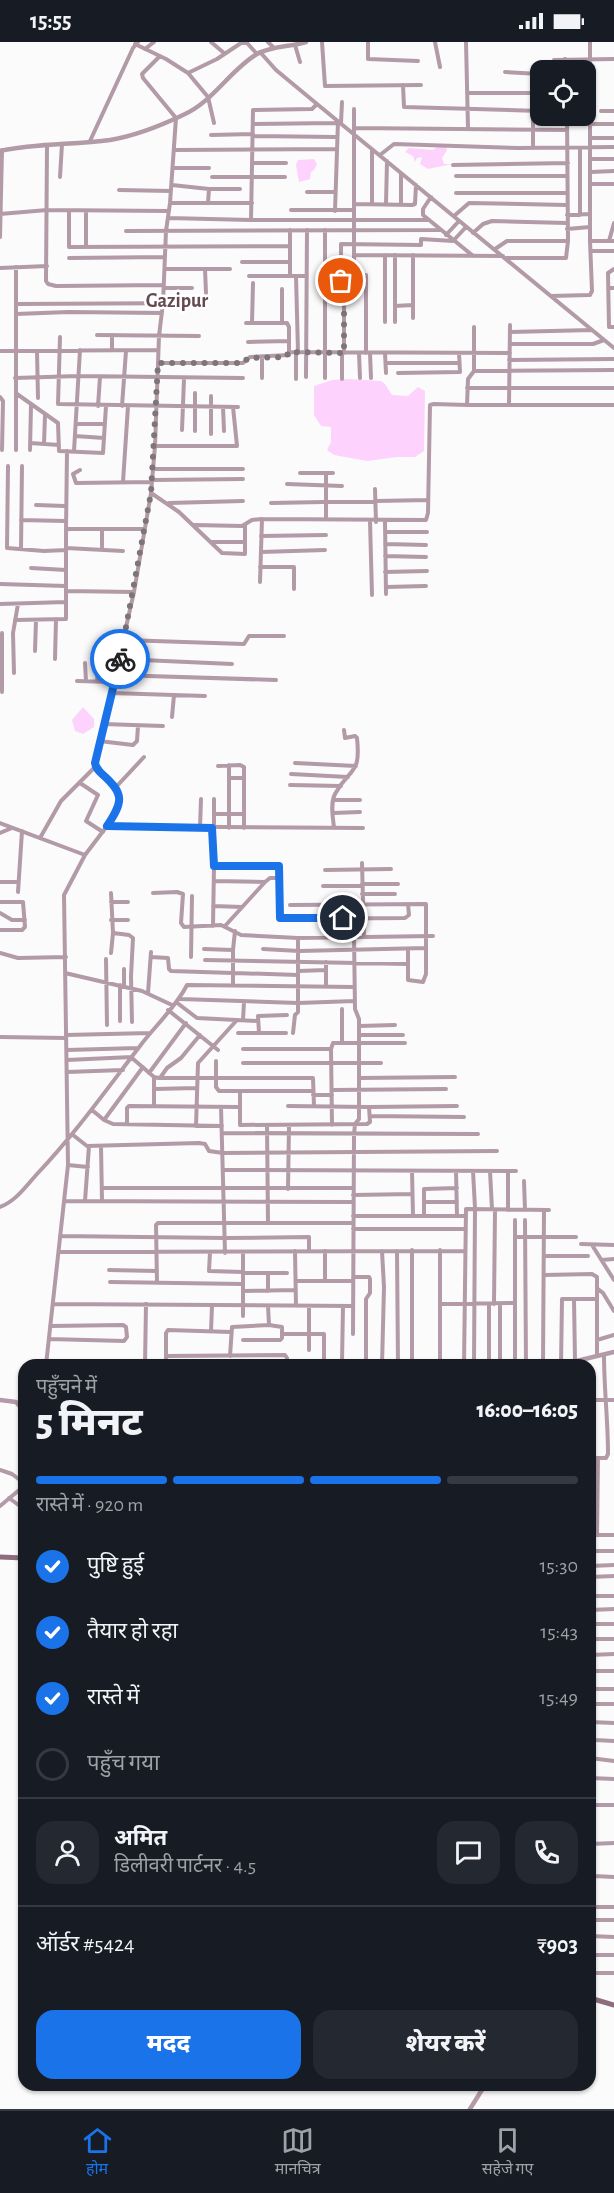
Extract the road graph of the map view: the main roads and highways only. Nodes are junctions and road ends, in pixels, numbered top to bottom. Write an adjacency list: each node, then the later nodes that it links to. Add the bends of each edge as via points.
1 (0, 1557): 2 (main road)
2 (18, 1558)
3 (596, 2000): 4 (main road)
4 (614, 2005)

